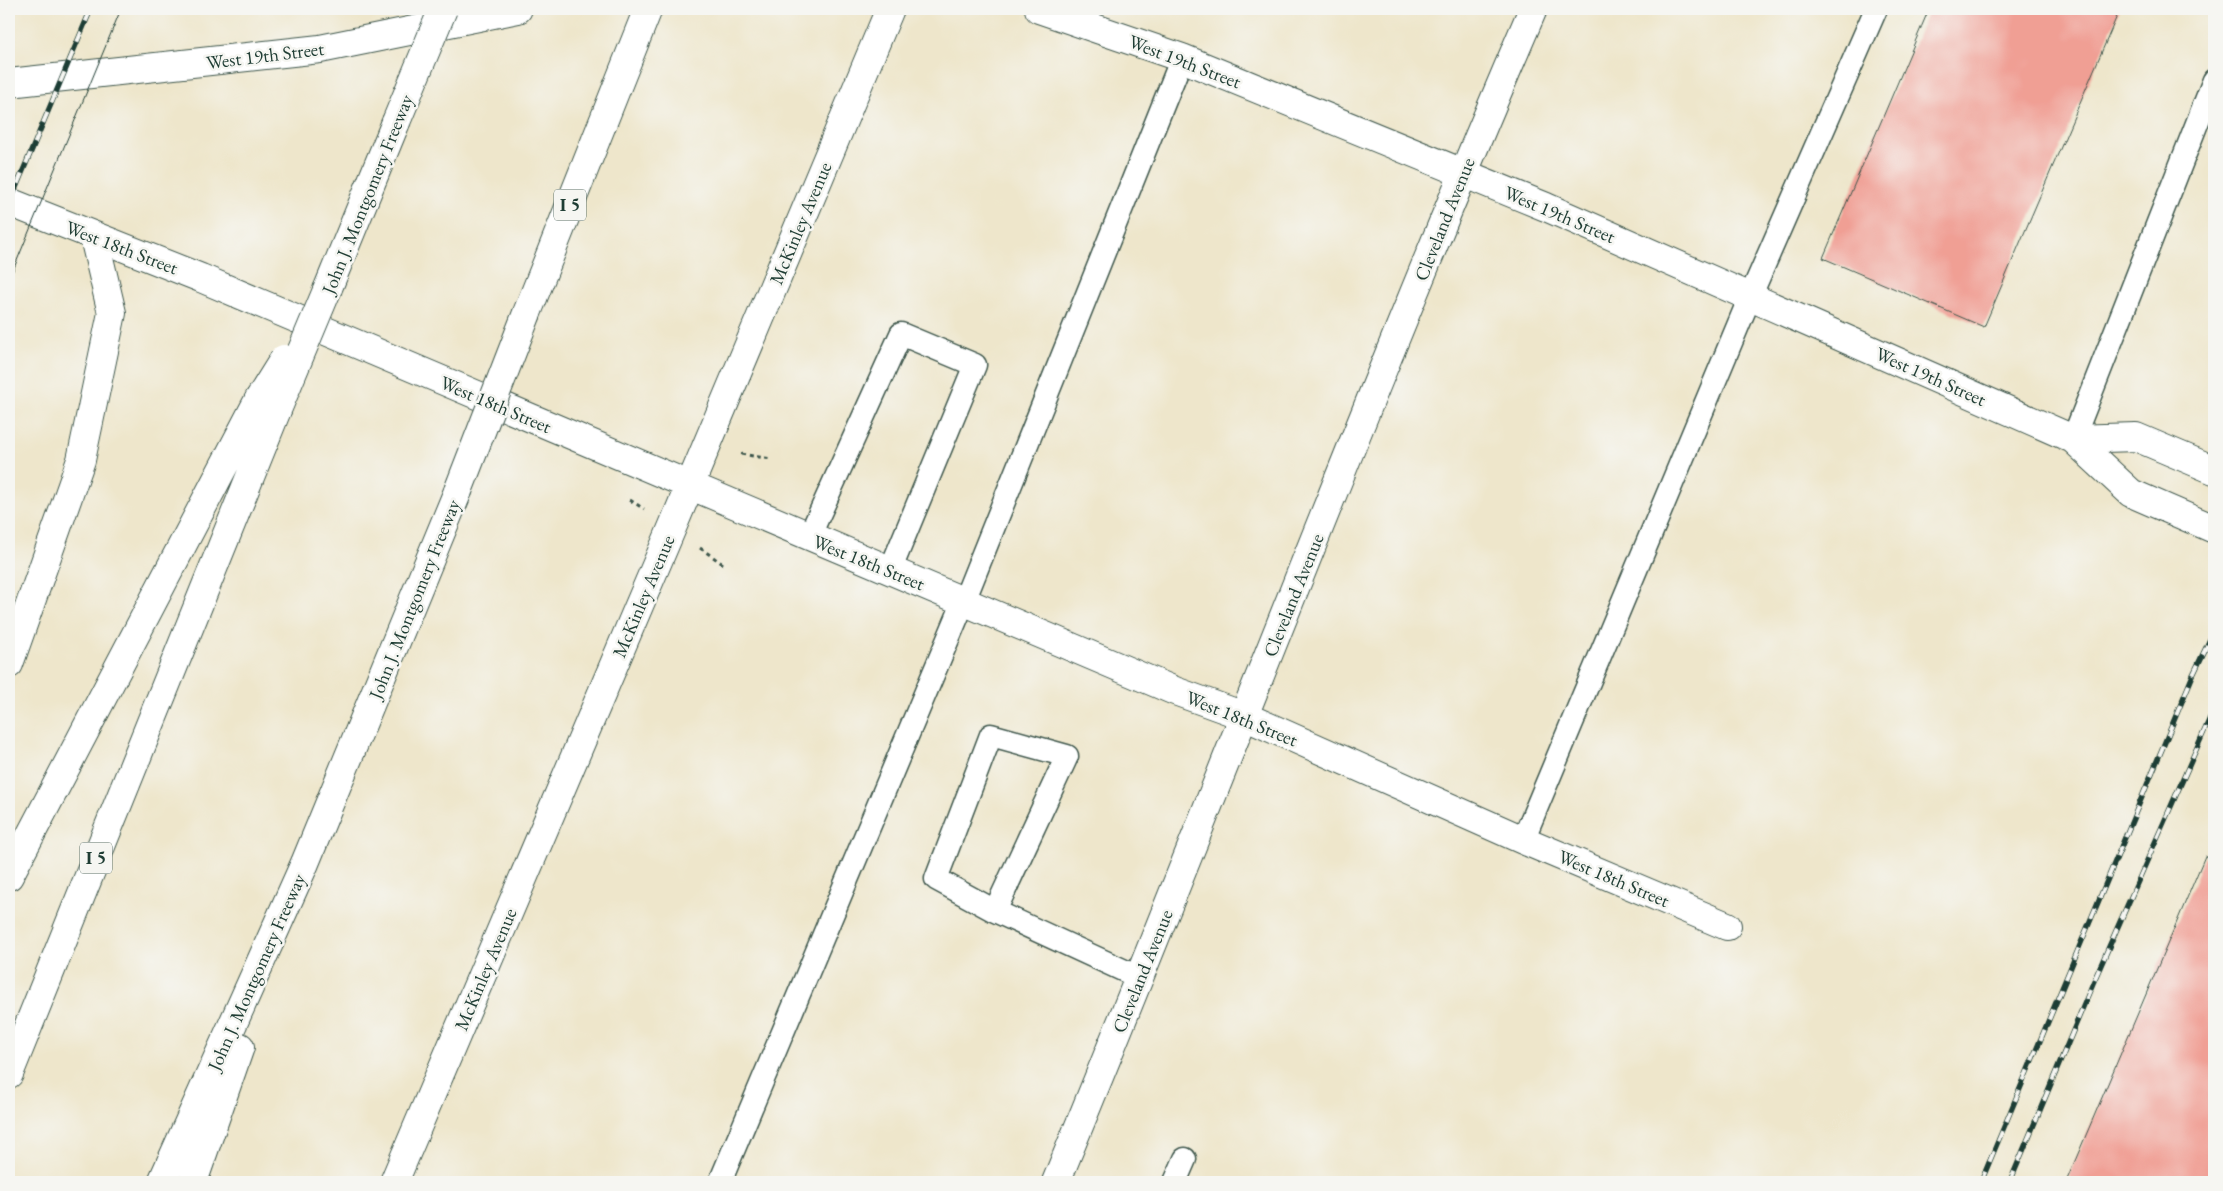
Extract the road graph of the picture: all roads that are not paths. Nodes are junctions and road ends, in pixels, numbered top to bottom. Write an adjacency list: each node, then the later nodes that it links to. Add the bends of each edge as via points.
1 (443, 9): 15 (main road, John J. Montgomery Freeway, bridge, via 328,288)
2 (518, 9): 10 (main road, West 19th Street, via 320,49)
3 (648, 9): 26 (main road, John J. Montgomery Freeway / I 5, bridge, via 458,492)
4 (890, 9): 18 (main road, McKinley Avenue)
5 (1039, 9): 8 (main road, West 19th Street)
6 (1533, 9): 11 (main road, Cleveland Avenue)
7 (1876, 9): 14 (lane)
8 (1182, 58): 11 (main road, West 19th Street); 22 (lane)
9 (2214, 80): 16 (lane)
10 (9, 83)
11 (1462, 172): 14 (main road, West 19th Street); 24 (main road, Cleveland Avenue)
12 (9, 202): 13 (main road, West 18th Street)
13 (94, 237): 18 (main road, West 18th Street, via 201,278); 23 (main road, via 112,313 81,460)
14 (1750, 297): 16 (main road, West 19th Street); 25 (lane)
15 (268, 404): 27 (main road); 31 (main road, I 5)
16 (2073, 438): 17 (main road, West 19th Street, via 2136,437); 19 (main road, West 19th Street, via 2131,493)
17 (2214, 470)
18 (690, 487): 20 (main road, West 18th Street); 35 (main road, McKinley Avenue)
19 (2214, 530)
20 (809, 537): 21 (main road, West 18th Street); 21 (lane, via 902,334 975,365)
21 (890, 571): 22 (main road, West 18th Street)
22 (964, 601): 24 (main road, West 18th Street, via 1175,691); 36 (lane)
23 (9, 664)
24 (1244, 716): 25 (main road, West 18th Street); 30 (main road, Cleveland Avenue)
25 (1523, 840): 29 (main road, West 18th Street)
26 (305, 863): 33 (main road, John J. Montgomery Freeway / I 5); 34 (main road)
27 (9, 876)
28 (995, 911): 28 (lane, via 1066,756 991,735 936,879); 30 (lane)
29 (1727, 926)
30 (1140, 978): 37 (main road, Cleveland Avenue)
31 (9, 1074)
32 (1185, 1159): 38 (lane)
33 (162, 1182)
34 (193, 1182)
35 (394, 1182)
36 (720, 1182)
37 (1056, 1182)
38 (1175, 1182)

